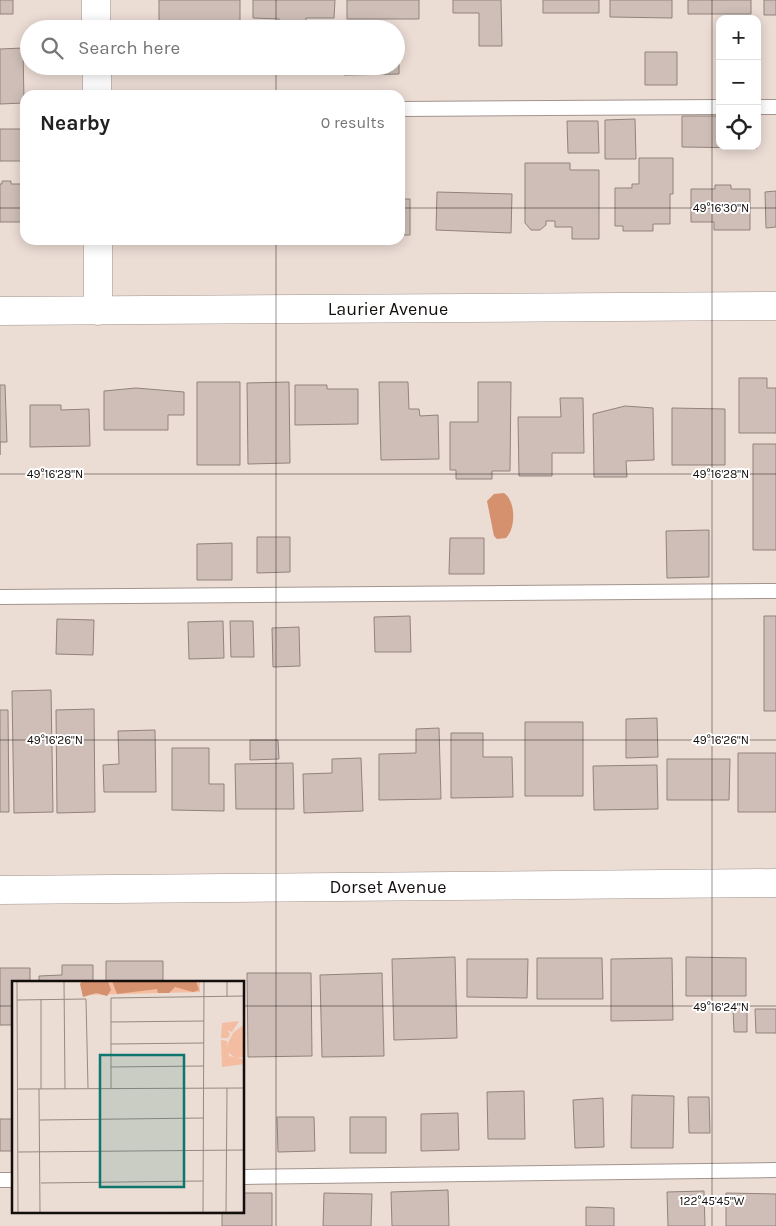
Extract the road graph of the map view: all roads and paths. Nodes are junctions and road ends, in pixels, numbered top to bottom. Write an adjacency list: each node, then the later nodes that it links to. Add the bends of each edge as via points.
1 (96, 0): 2 (street)
2 (96, 20)
3 (97, 75): 4 (street)
4 (97, 90)
5 (776, 106): 7 (lane)
6 (716, 107): 8 (lane)
7 (761, 107)
8 (405, 109)
9 (98, 245): 12 (street)
10 (776, 306): 12 (street, Laurier Avenue)
11 (0, 311): 12 (street, Laurier Avenue)
12 (98, 311)
13 (776, 591): 14 (lane)
14 (0, 597)
15 (776, 883): 16 (street, Dorset Avenue)
16 (0, 890)
17 (776, 1170): 18 (lane)
18 (245, 1177)

